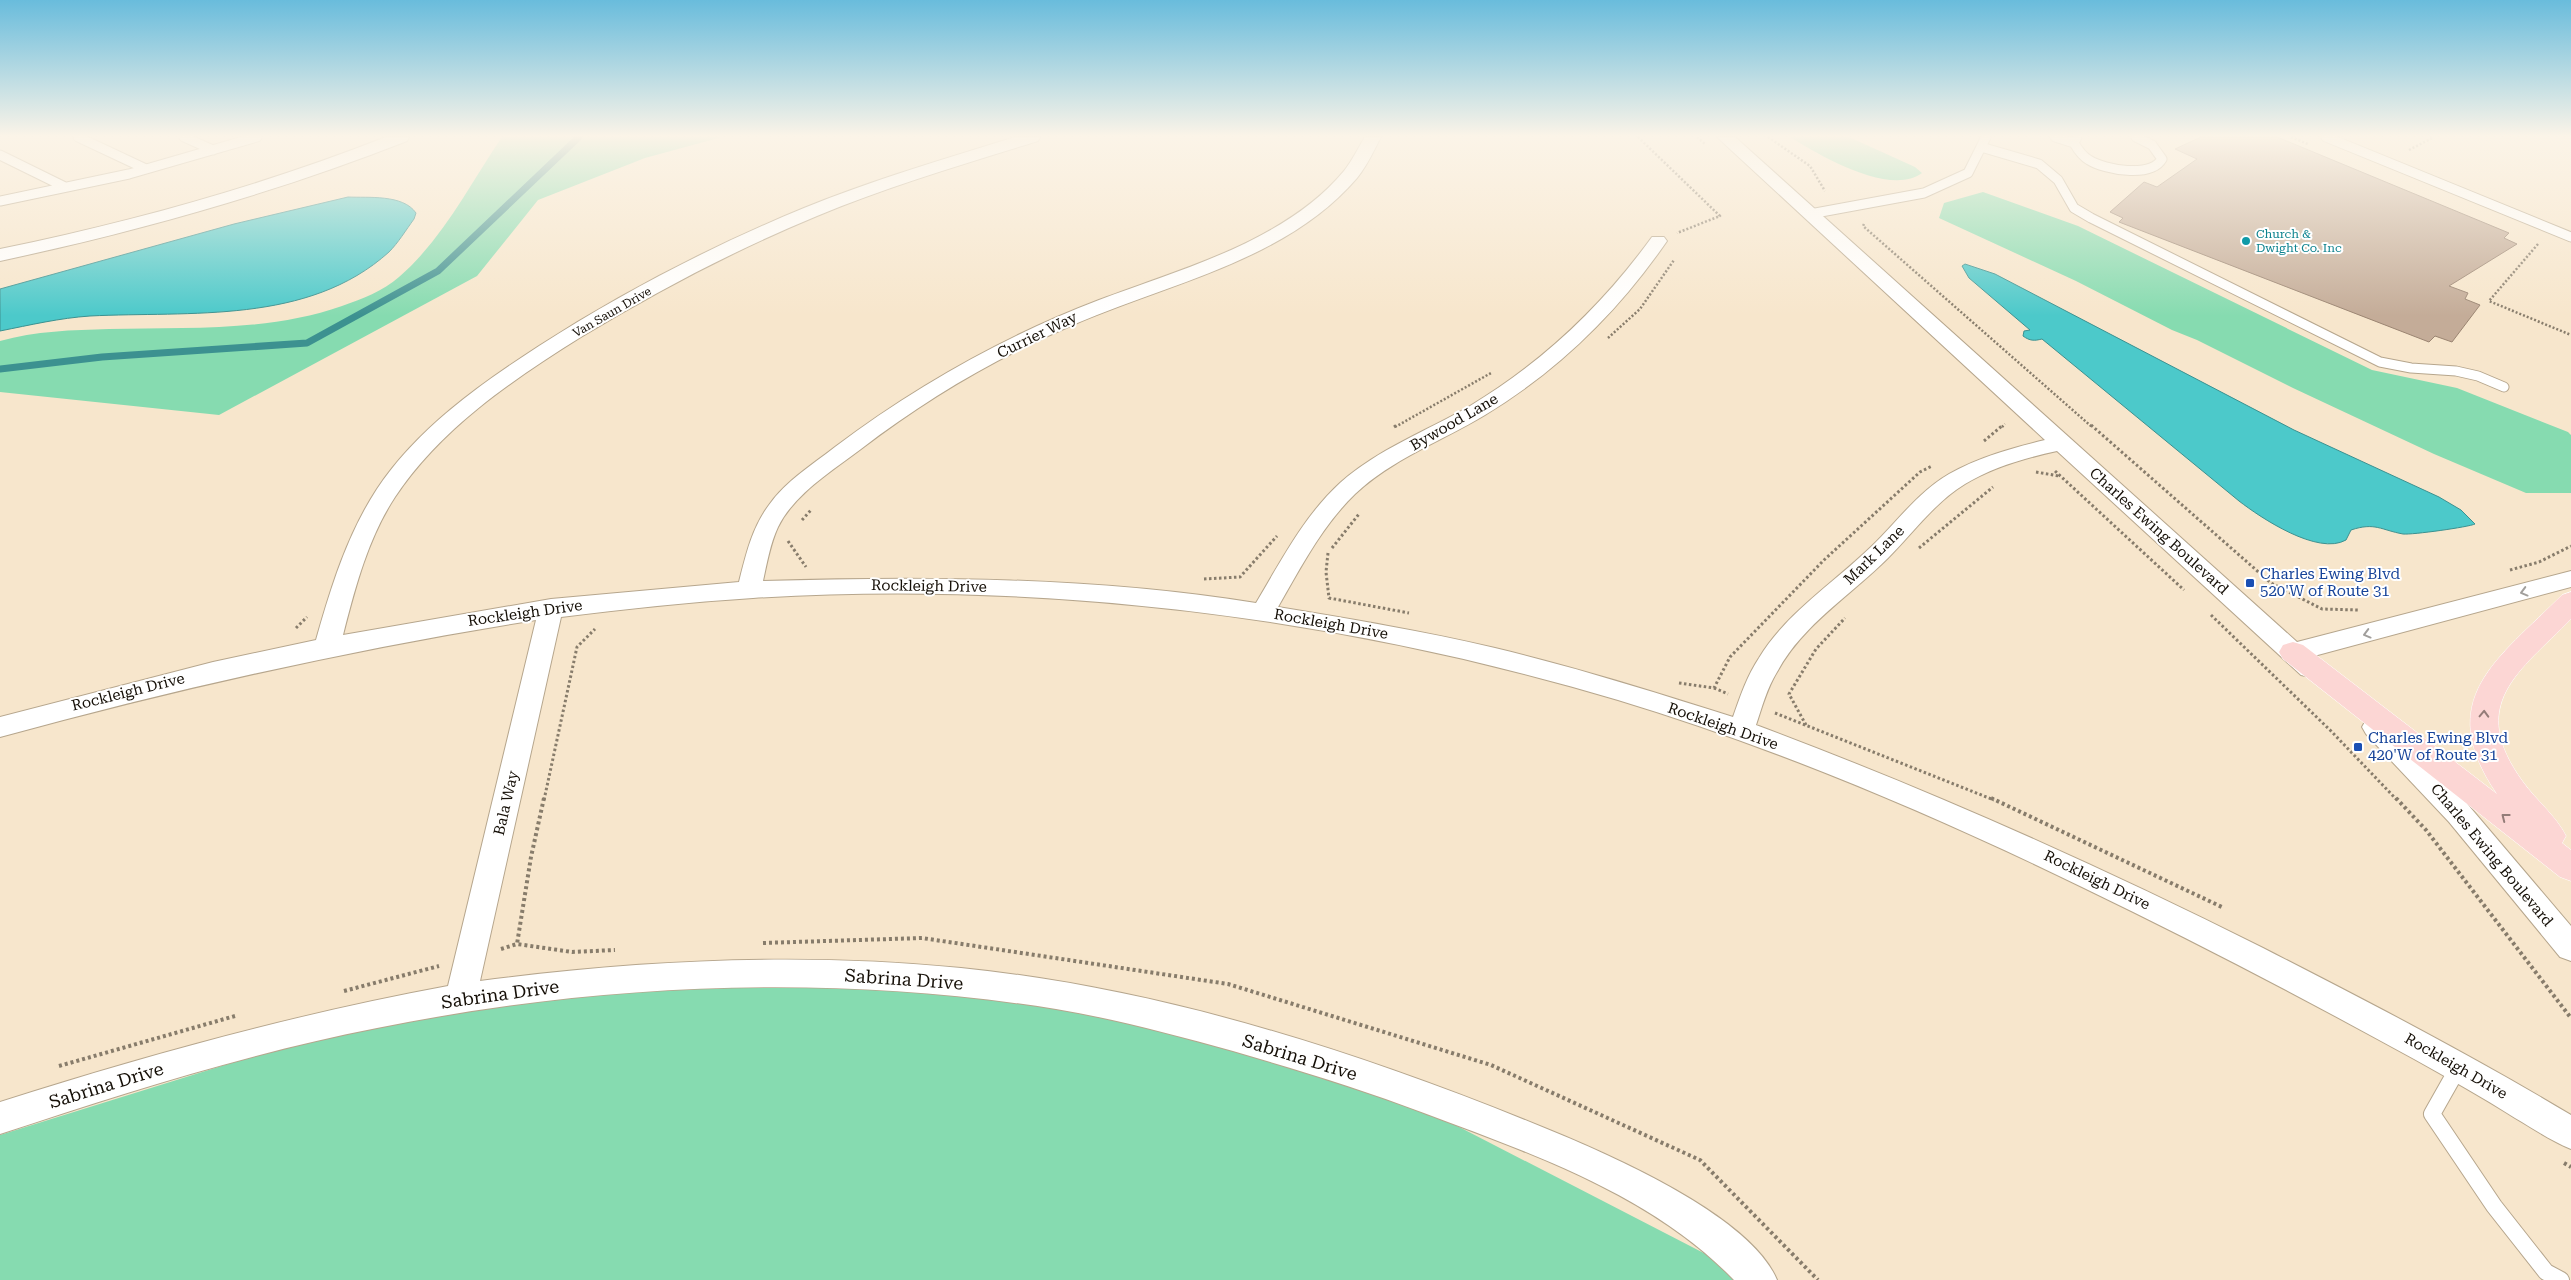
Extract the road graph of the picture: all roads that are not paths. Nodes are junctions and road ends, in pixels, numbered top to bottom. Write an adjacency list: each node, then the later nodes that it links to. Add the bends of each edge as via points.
1 (20, 197): 9 (lane)
2 (233, 197): 13 (street, via 97,234)
3 (850, 197): 21 (street, Van Saun Drive, via 720,253 592,322 478,397 447,423 414,457 364,530 350,564)
4 (1327, 197): 17 (street, Currier Way, via 1280,231 1215,263 1122,297 1013,346 914,402 852,445 781,505 767,528)
5 (1787, 197): 10 (street, Charles Ewing Boulevard)
6 (1904, 197): 10 (lane)
7 (2068, 197): 14 (lane, via 2074,208 2091,218 2380,362 2478,376)
8 (2472, 197): 11 (lane)
9 (0, 201)
10 (1810, 214): 15 (street, Charles Ewing Boulevard)
11 (2571, 237)
12 (1658, 241): 20 (street, Bywood Lane, via 1632,279 1598,318 1564,349 1478,410 1381,464 1350,486 1314,526)
13 (0, 255)
14 (2504, 387)
15 (2062, 443): 22 (street, Charles Ewing Boulevard); 24 (street, Mark Lane, via 2031,460 1978,468 1956,479 1926,502 1878,554 1785,640 1768,665)
16 (2571, 579): 22 (street, one-way to 22)
17 (749, 590): 19 (street, Rockleigh Drive); 20 (street, Rockleigh Drive, via 861,586 1048,590)
18 (2571, 602): 25 (main road, one-way to 18, via 2528,812 2502,777 2488,744 2483,715 2486,698 2498,676)
19 (552, 608): 21 (street, Rockleigh Drive); 28 (street, Bala Way)
20 (1263, 612): 24 (street, Rockleigh Drive, via 1424,642 1549,671)
21 (327, 646): 23 (street, Rockleigh Drive, via 130,691)
22 (2293, 652): 26 (main road, one-way to 22); 27 (street, Charles Ewing Boulevard, via 2419,770)
23 (0, 727)
24 (1741, 731): 29 (street, Rockleigh Drive, via 1926,802 2114,887 2370,1017)
25 (2571, 855)
26 (2571, 868)
27 (2571, 948)
28 (461, 998): 30 (street, Sabrina Drive, via 250,1042 118,1079); 32 (street, Sabrina Drive, via 587,982 702,974 815,973 926,979 1036,992 1156,1015 1315,1060 1437,1102 1564,1153 1649,1191 1700,1224)
29 (2458, 1068): 31 (street, Rockleigh Drive); 33 (lane, via 2432,1114 2494,1206 2546,1272)
30 (0, 1118)
31 (2571, 1133)
32 (1760, 1280)
33 (2561, 1280)

